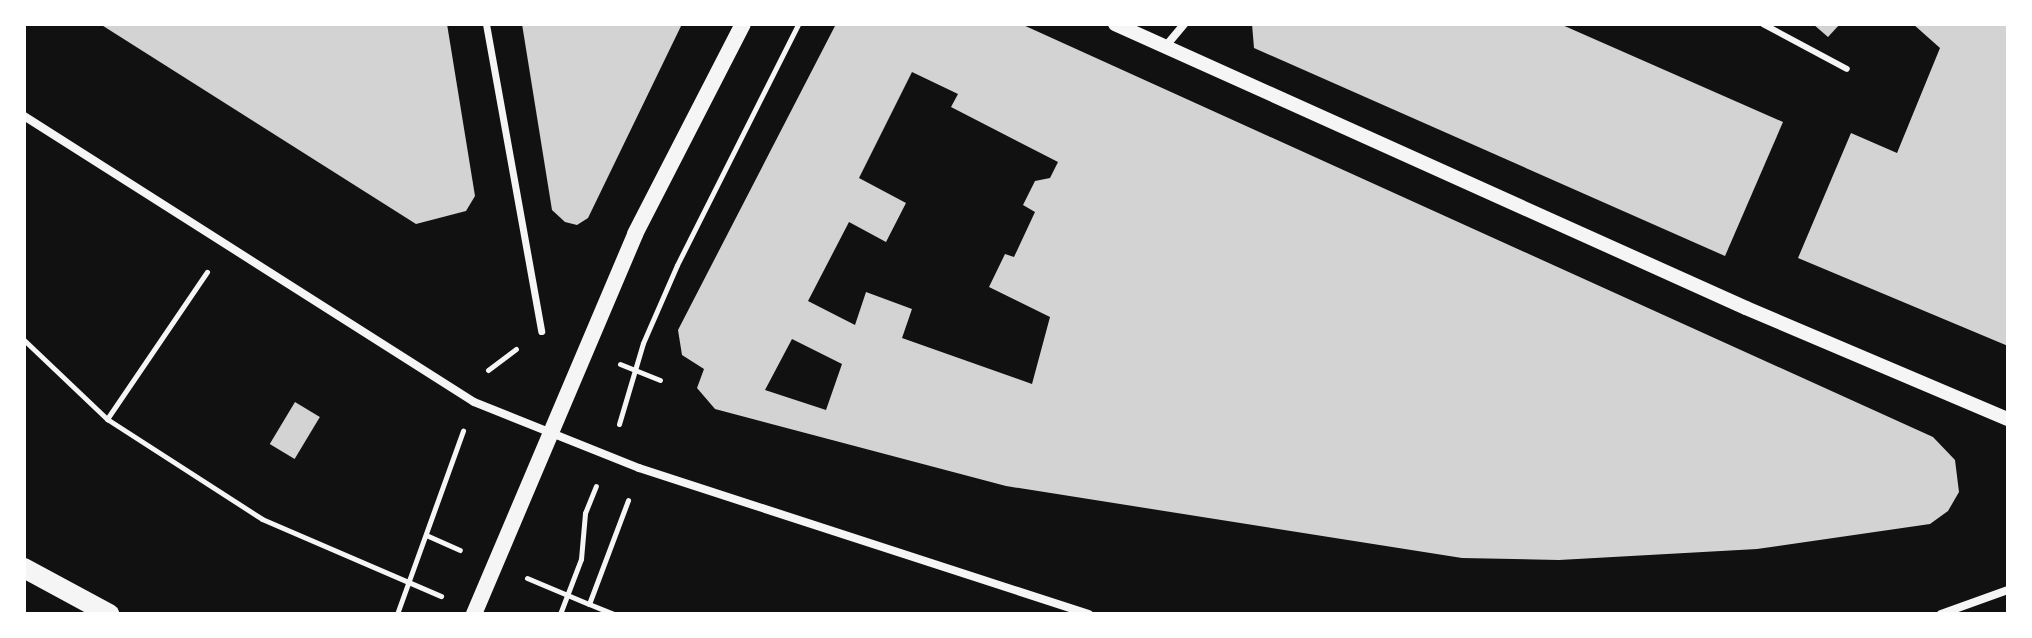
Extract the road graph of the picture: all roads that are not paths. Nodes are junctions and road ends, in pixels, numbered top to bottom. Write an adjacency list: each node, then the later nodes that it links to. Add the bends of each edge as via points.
1 (486, 24): 9 (street)
2 (743, 24): 11 (main road, via 635,234)
3 (1115, 24): 6 (street)
4 (1184, 24): 6 (street)
5 (1763, 24): 7 (lane)
6 (1165, 48): 10 (street)
7 (1847, 69)
8 (24, 116): 11 (street, via 474,402)
9 (541, 331)
10 (2008, 419)
11 (550, 435): 15 (main road); 16 (street)
12 (24, 568): 14 (main road)
13 (2008, 590): 17 (street)
14 (109, 614)
15 (474, 614)
16 (1089, 614)
17 (1941, 614)

